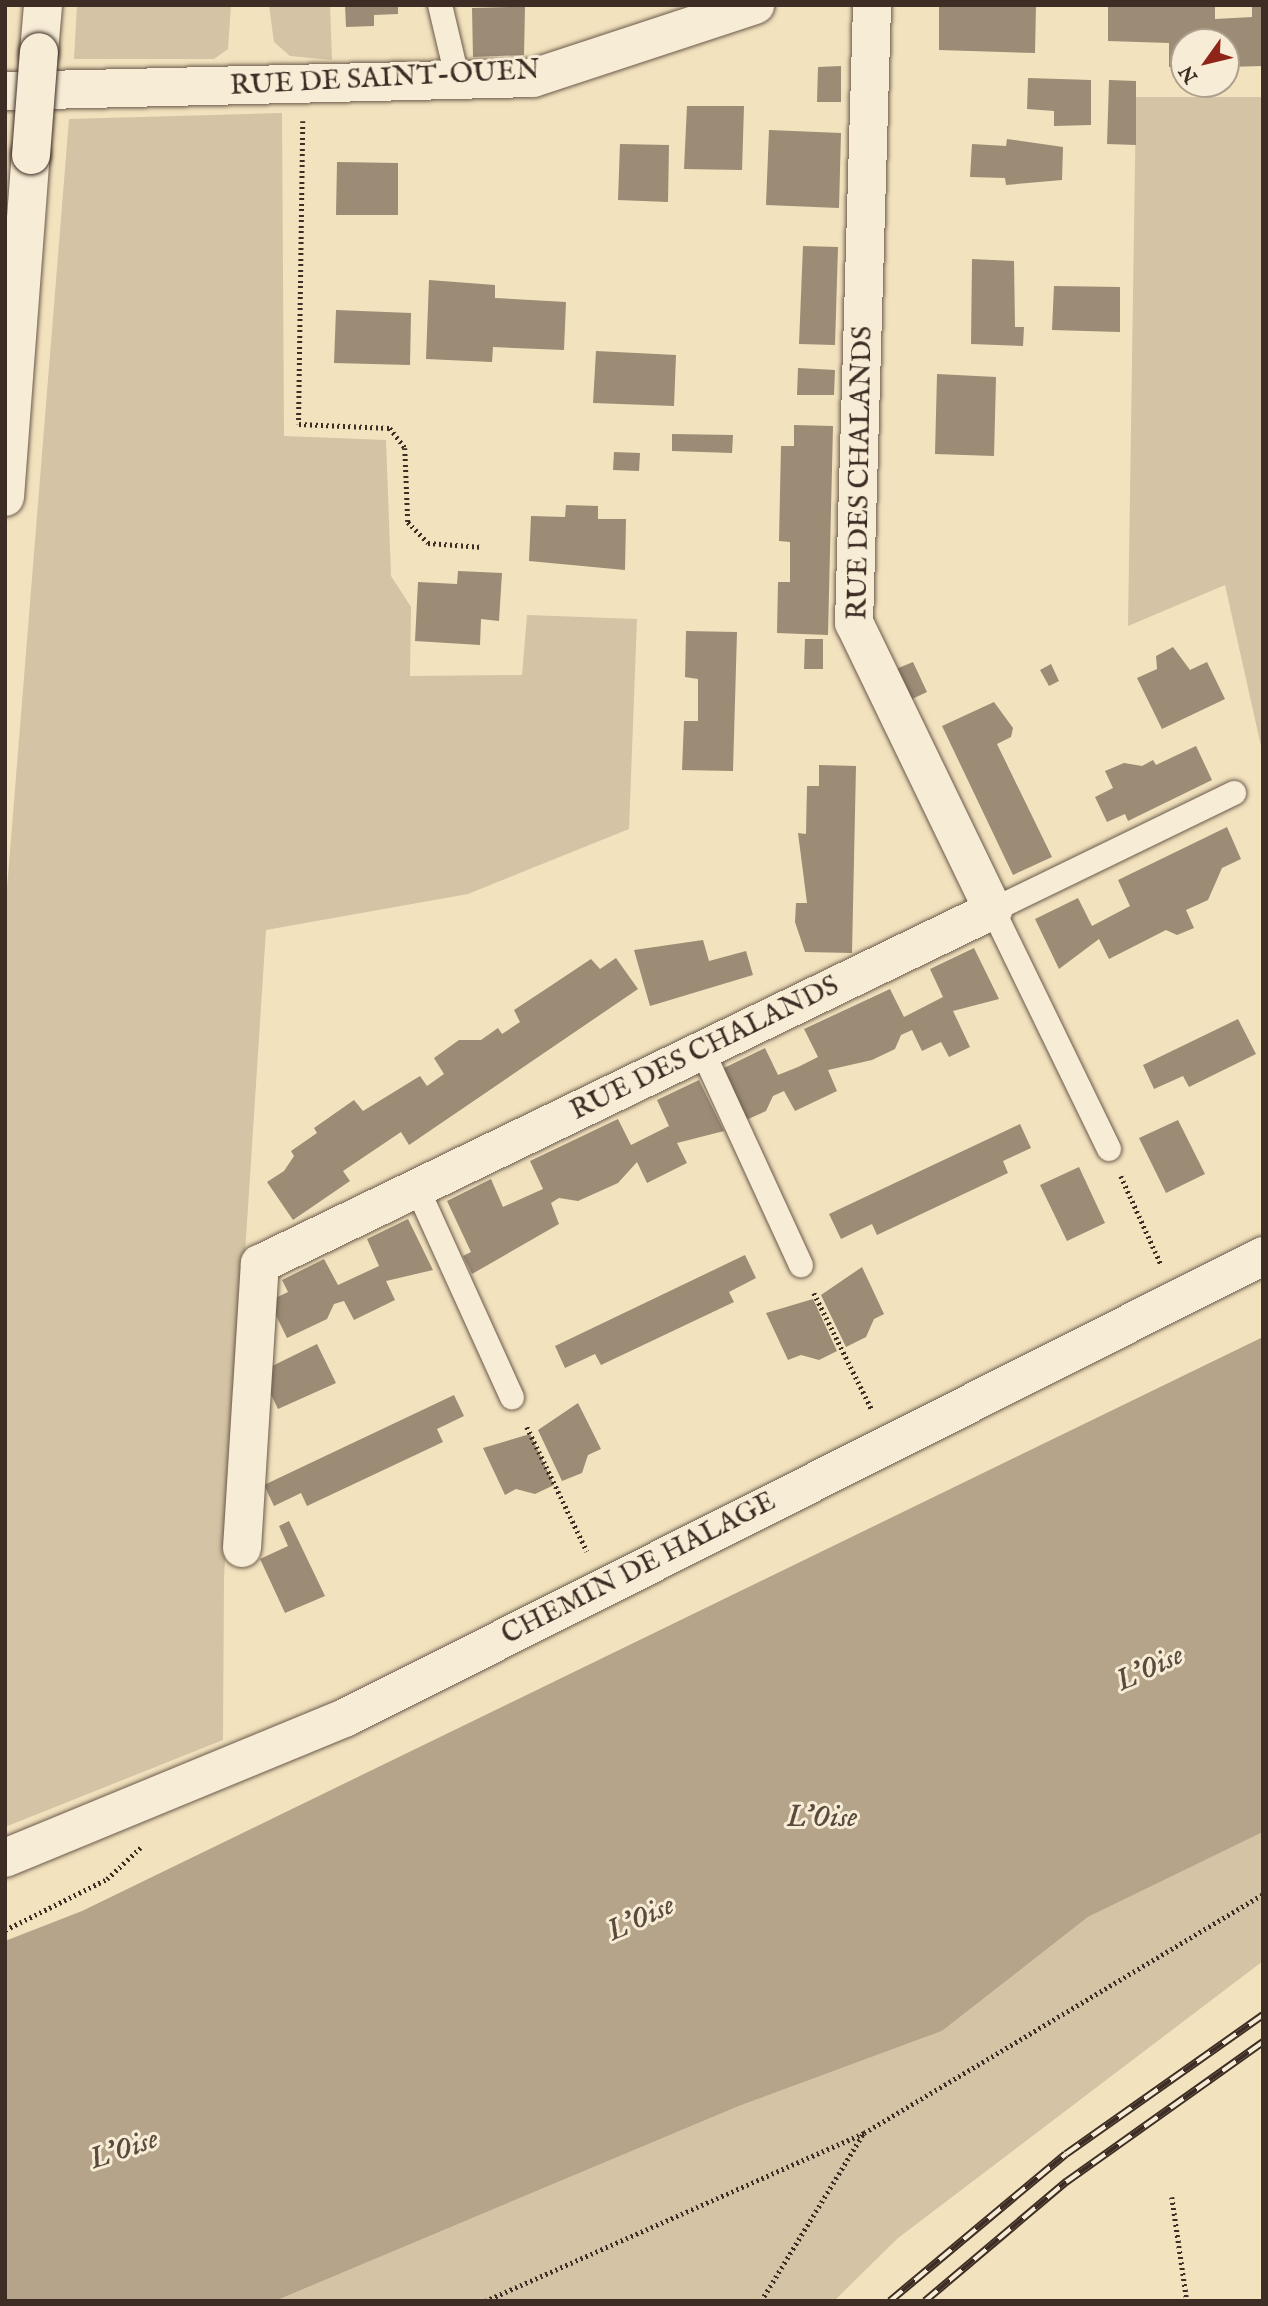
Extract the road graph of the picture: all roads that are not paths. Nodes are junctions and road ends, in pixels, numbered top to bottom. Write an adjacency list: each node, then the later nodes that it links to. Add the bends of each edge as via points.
1 (43, 5): 7 (street, bridge)
2 (440, 5): 5 (lane)
3 (755, 5): 5 (street, RUE DE SAINT-OUEN, via 533,78)
4 (872, 5): 9 (street, RUE DES CHALANDS, via 854,623)
5 (458, 81): 6 (street, RUE DE SAINT-OUEN)
6 (5, 91)
7 (5, 497)
8 (1234, 793): 9 (lane, RUE DES CHALANDS)
9 (993, 910): 10 (street, RUE DES CHALANDS); 11 (lane, RUE DES CHALANDS)
10 (702, 1050): 12 (street, RUE DES CHALANDS); 14 (lane)
11 (1109, 1149)
12 (417, 1188): 15 (lane); 16 (street, RUE DES CHALANDS, via 260,1264)
13 (1263, 1256): 17 (street, CHEMIN DE HALAGE, via 345,1718)
14 (801, 1265)
15 (512, 1397)
16 (242, 1549)
17 (5, 1858)

